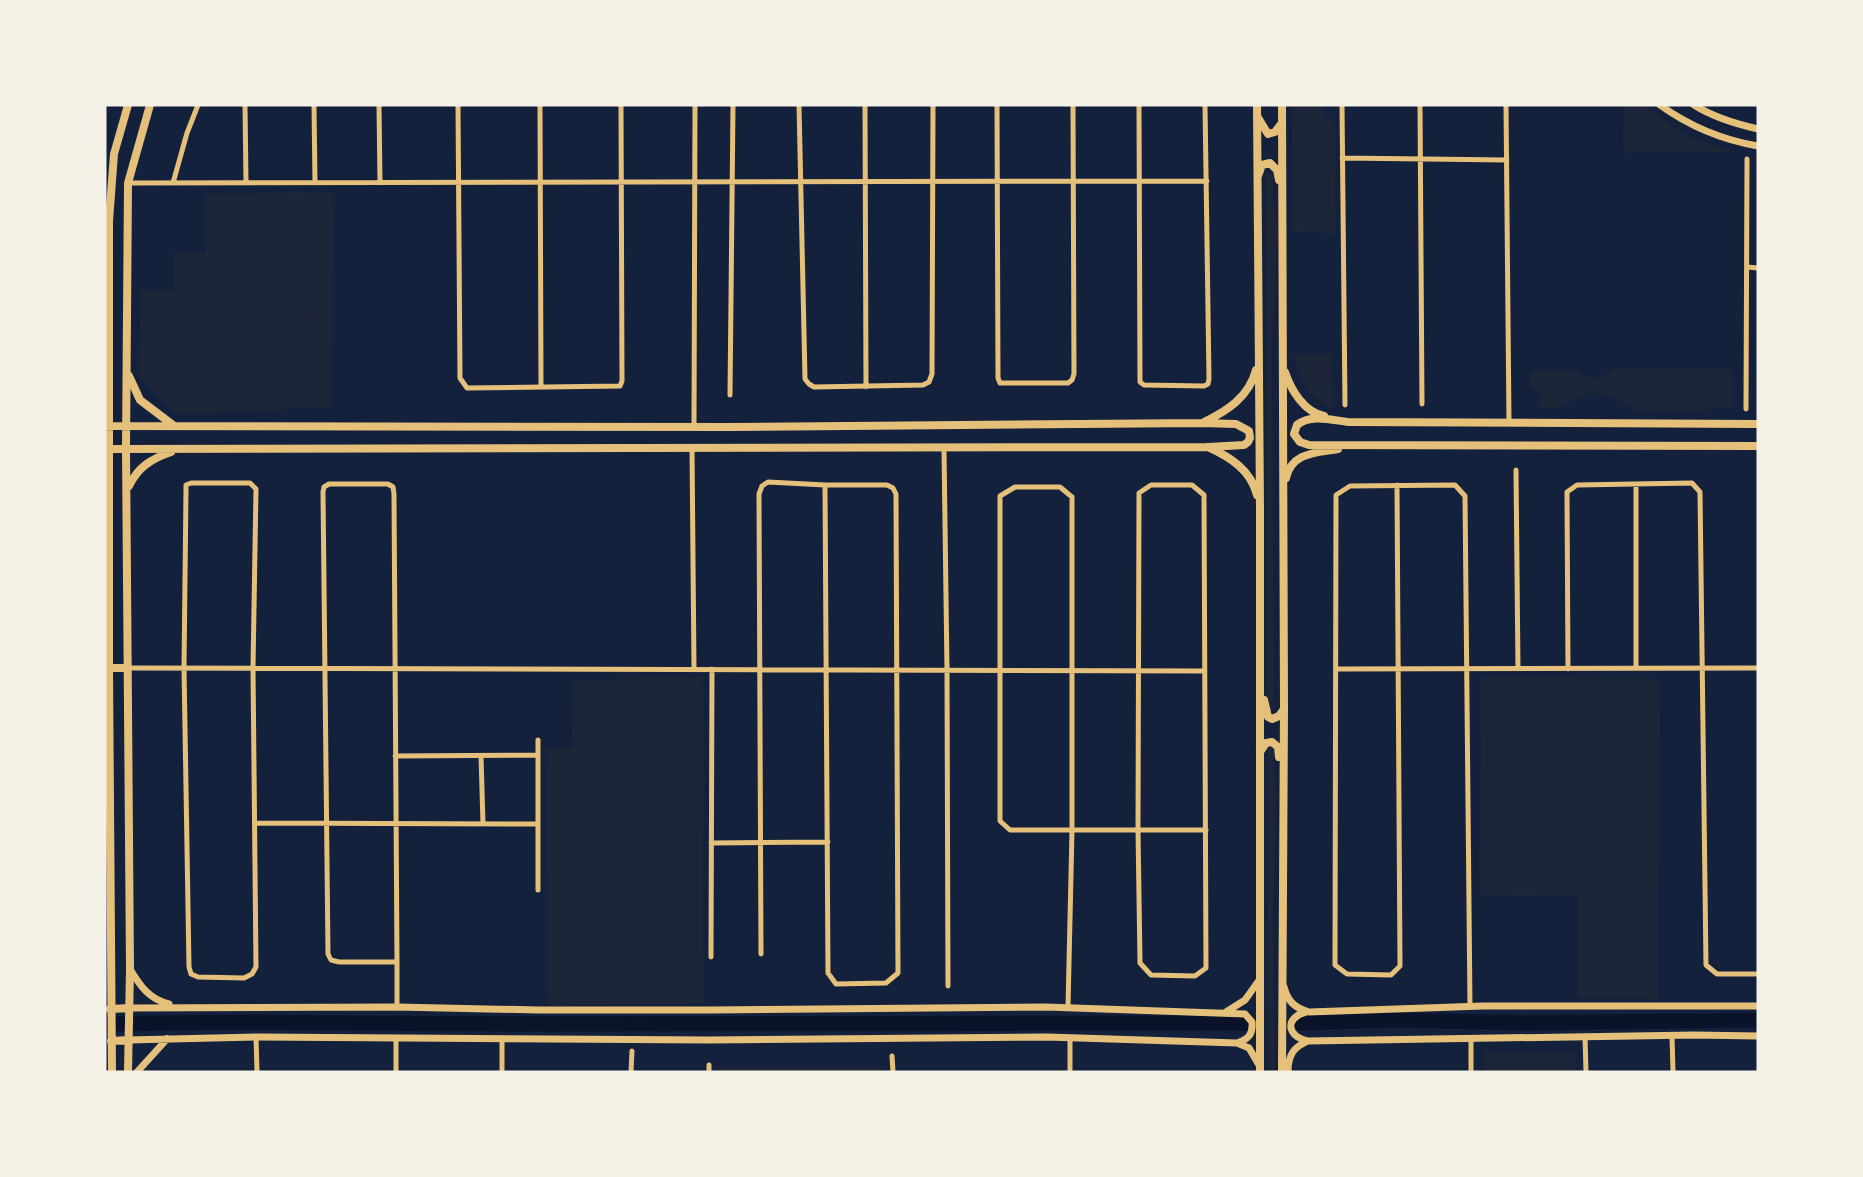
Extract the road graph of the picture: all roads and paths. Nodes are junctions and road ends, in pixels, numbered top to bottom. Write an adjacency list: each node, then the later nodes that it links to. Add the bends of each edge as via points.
1 (128, 105): 45 (main road)
2 (150, 105): 46 (main road)
3 (198, 105): 47 (street)
4 (245, 105): 48 (street)
5 (314, 105): 49 (street)
6 (379, 105): 50 (street)
7 (458, 105): 51 (street)
8 (540, 105): 38 (street)
9 (621, 105): 39 (street)
10 (695, 105): 40 (street)
11 (733, 105): 41 (street)
12 (799, 105): 42 (street)
13 (865, 105): 43 (street)
14 (933, 105): 44 (street)
15 (997, 105): 34 (street)
16 (1073, 105): 35 (street)
17 (1139, 105): 36 (street)
18 (1206, 105): 37 (street)
19 (1257, 105): 26 (main road)
20 (1282, 105): 27 (main road)
21 (1342, 105): 30 (street)
22 (1420, 105): 31 (street)
23 (1506, 105): 33 (street)
24 (1660, 105): 29 (main road, via 1695,126)
25 (1694, 105): 28 (main road)
26 (1257, 116): 27 (main road, via 1268,134); 52 (main road)
27 (1282, 123): 53 (main road)
28 (1758, 129)
29 (1758, 146)
30 (1342, 158): 31 (street); 65 (street)
31 (1420, 159): 33 (street); 64 (street)
32 (1747, 159): 54 (street)
33 (1507, 160): 69 (street)
34 (996, 181): 35 (street); 35 (street, via 1000,382 1072,380); 44 (street)
35 (1074, 181): 36 (street)
36 (1138, 181): 37 (street); 37 (street, via 1140,382 1204,386 1209,379)
37 (1207, 181)
38 (541, 182): 39 (street); 51 (street); 61 (street)
39 (622, 182): 40 (street); 61 (street, via 622,381 614,387)
40 (694, 182): 41 (street); 74 (street)
41 (734, 182): 42 (street); 63 (street)
42 (800, 182): 43 (street); 62 (street, via 805,379 814,387)
43 (865, 182): 44 (street); 62 (street)
44 (932, 182): 62 (street, via 932,374 929,382 922,385)
45 (108, 183): 46 (main road); 58 (main road)
46 (128, 183): 47 (street); 59 (main road)
47 (173, 183): 48 (street)
48 (246, 183): 49 (street)
49 (315, 183): 50 (street)
50 (380, 183): 51 (street)
51 (458, 183): 61 (street, via 460,378 467,387)
52 (1256, 183): 53 (main road, via 1262,165 1275,165); 57 (main road)
53 (1282, 211): 56 (main road)
54 (1747, 267): 55 (street); 66 (street)
55 (1758, 267)
56 (1282, 349): 67 (main road, via 1286,374 1305,405 1319,415); 89 (main road)
57 (1258, 361): 68 (main road, via 1245,393); 91 (main road)
58 (110, 370): 60 (main road); 71 (main road)
59 (127, 372): 72 (main road); 73 (main road, via 140,400)
60 (105, 382)
61 (541, 387)
62 (866, 387)
63 (730, 395)
64 (1422, 404)
65 (1345, 405)
66 (1746, 409)
67 (1348, 422): 69 (main road); 75 (main road, via 1306,420 1297,425 1294,434 1309,445)
68 (1202, 423): 74 (main road); 77 (main road, via 1236,424 1248,431 1250,438 1244,444)
69 (1509, 423): 70 (main road)
70 (1758, 424)
71 (107, 425): 72 (main road); 79 (main road)
72 (127, 426): 73 (main road); 81 (main road)
73 (174, 426): 74 (main road)
74 (694, 427)
75 (1358, 446): 76 (main road); 89 (main road, via 1296,459 1286,475)
76 (1758, 446)
77 (1208, 447): 80 (main road); 91 (main road, via 1237,463 1248,476)
78 (692, 448): 80 (main road); 82 (main road); 101 (street)
79 (107, 449): 81 (main road); 90 (main road)
80 (944, 449): 111 (street)
81 (126, 450): 82 (main road); 88 (main road)
82 (182, 450): 88 (main road, via 161,455 144,465)
83 (1516, 471): 109 (street)
84 (1636, 484): 98 (street); 99 (street, via 1692,483 1700,492); 110 (street, via 1577,485 1567,492)
85 (825, 485): 103 (street, via 768,482 759,494); 104 (street); 105 (street, via 887,484 896,494)
86 (1397, 486): 106 (street, via 1350,486 1336,495); 107 (street); 108 (street, via 1455,485 1465,496)
87 (105, 489): 90 (main road)
88 (128, 490): 93 (main road)
89 (1284, 493): 117 (main road)
90 (110, 500): 92 (main road)
91 (1260, 510): 116 (main road)
92 (107, 668): 93 (main road); 140 (main road)
93 (127, 668): 94 (street); 139 (main road)
94 (184, 668): 95 (street); 95 (street, via 186,485 190,483 250,483 256,489); 124 (street, via 189,967 191,974 198,977 244,978 256,967)
95 (253, 668): 96 (street); 124 (street)
96 (325, 668): 97 (street); 97 (street, via 324,487 329,484 393,487); 125 (street)
97 (394, 668): 101 (street); 121 (street)
98 (1636, 668): 99 (street); 110 (street)
99 (1703, 668): 100 (street); 141 (street, via 1706,965 1717,974)
100 (1758, 668)
101 (694, 669): 102 (street)
102 (712, 669): 103 (street); 133 (street)
103 (760, 669): 104 (street); 134 (street)
104 (827, 669): 105 (street); 132 (street)
105 (896, 669): 111 (street); 132 (street, via 898,973 886,983 836,984 828,973)
106 (1336, 669): 107 (street); 107 (street, via 1335,965 1347,974 1391,975 1400,966)
107 (1398, 669): 108 (street)
108 (1468, 669): 109 (street); 145 (street)
109 (1518, 669): 110 (street)
110 (1568, 669)
111 (947, 670): 112 (street); 144 (street)
112 (1000, 670): 113 (street); 113 (street, via 1000,496 1015,487 1060,487 1072,497); 130 (street, via 1000,820 1010,830)
113 (1072, 670): 114 (street); 130 (street)
114 (1138, 670): 115 (street); 115 (street, via 1139,493 1151,484 1192,485 1204,495); 131 (street)
115 (1205, 671): 129 (street)
116 (1259, 677): 117 (main road, via 1268,717 1276,718); 119 (main road)
117 (1284, 708): 123 (main road)
118 (538, 740): 120 (street)
119 (1260, 753): 123 (main road, via 1266,743 1275,743); 142 (main road)
120 (538, 755): 122 (street); 128 (street)
121 (395, 756): 122 (street); 126 (street)
122 (481, 756): 127 (street)
123 (1282, 778): 143 (main road)
124 (255, 823): 125 (street)
125 (326, 823): 126 (street); 138 (street, via 331,960)
126 (396, 824): 127 (street); 138 (street)
127 (483, 824): 128 (street)
128 (538, 824): 135 (street)
129 (1206, 830): 131 (street); 131 (street, via 1206,968 1195,976 1151,975 1140,963)
130 (1072, 831): 131 (street); 149 (street)
131 (1138, 831)
132 (828, 842): 134 (street)
133 (711, 843): 134 (street); 137 (street)
134 (760, 843): 136 (street)
135 (538, 890)
136 (761, 954)
137 (711, 957)
138 (397, 962): 148 (street)
139 (130, 969): 147 (main road, via 141,988 157,1001); 151 (main road)
140 (108, 972): 150 (main road)
141 (1758, 974)
142 (1260, 979): 152 (main road, via 1245,1000); 169 (main road)
143 (1282, 980): 153 (main road, via 1293,1005); 179 (main road)
144 (948, 986)
145 (1470, 1006): 146 (main road); 153 (main road)
146 (1758, 1006)
147 (177, 1007): 148 (main road); 151 (main road)
148 (397, 1007): 149 (main road)
149 (1068, 1007): 152 (main road)
150 (109, 1011): 151 (main road); 162 (main road)
151 (130, 1012): 158 (main road)
152 (1224, 1012): 166 (main road, via 1250,1017 1249,1037)
153 (1309, 1012): 165 (main road, via 1298,1014 1291,1026 1293,1035)
154 (1672, 1036): 155 (main road); 157 (main road); 183 (street)
155 (1758, 1036)
156 (256, 1037): 159 (main road); 163 (main road); 173 (street)
157 (1586, 1037): 161 (main road); 182 (street)
158 (129, 1038): 162 (main road); 163 (main road); 171 (main road)
159 (396, 1038): 164 (main road); 174 (street)
160 (1070, 1038): 164 (main road); 166 (main road); 178 (street)
161 (1471, 1038): 165 (main road); 181 (street)
162 (109, 1039): 170 (main road)
163 (167, 1039): 172 (main road)
164 (502, 1040): 175 (street)
165 (1308, 1041): 180 (main road, via 1294,1049)
166 (1237, 1043): 169 (main road, via 1250,1048)
167 (632, 1051): 176 (street)
168 (892, 1056): 177 (street)
169 (1260, 1071)
170 (112, 1072)
171 (128, 1072)
172 (136, 1072)
173 (257, 1072)
174 (396, 1072)
175 (502, 1072)
176 (632, 1072)
177 (893, 1072)
178 (1070, 1072)
179 (1282, 1072)
180 (1288, 1072)
181 (1471, 1072)
182 (1586, 1072)
183 (1673, 1072)

